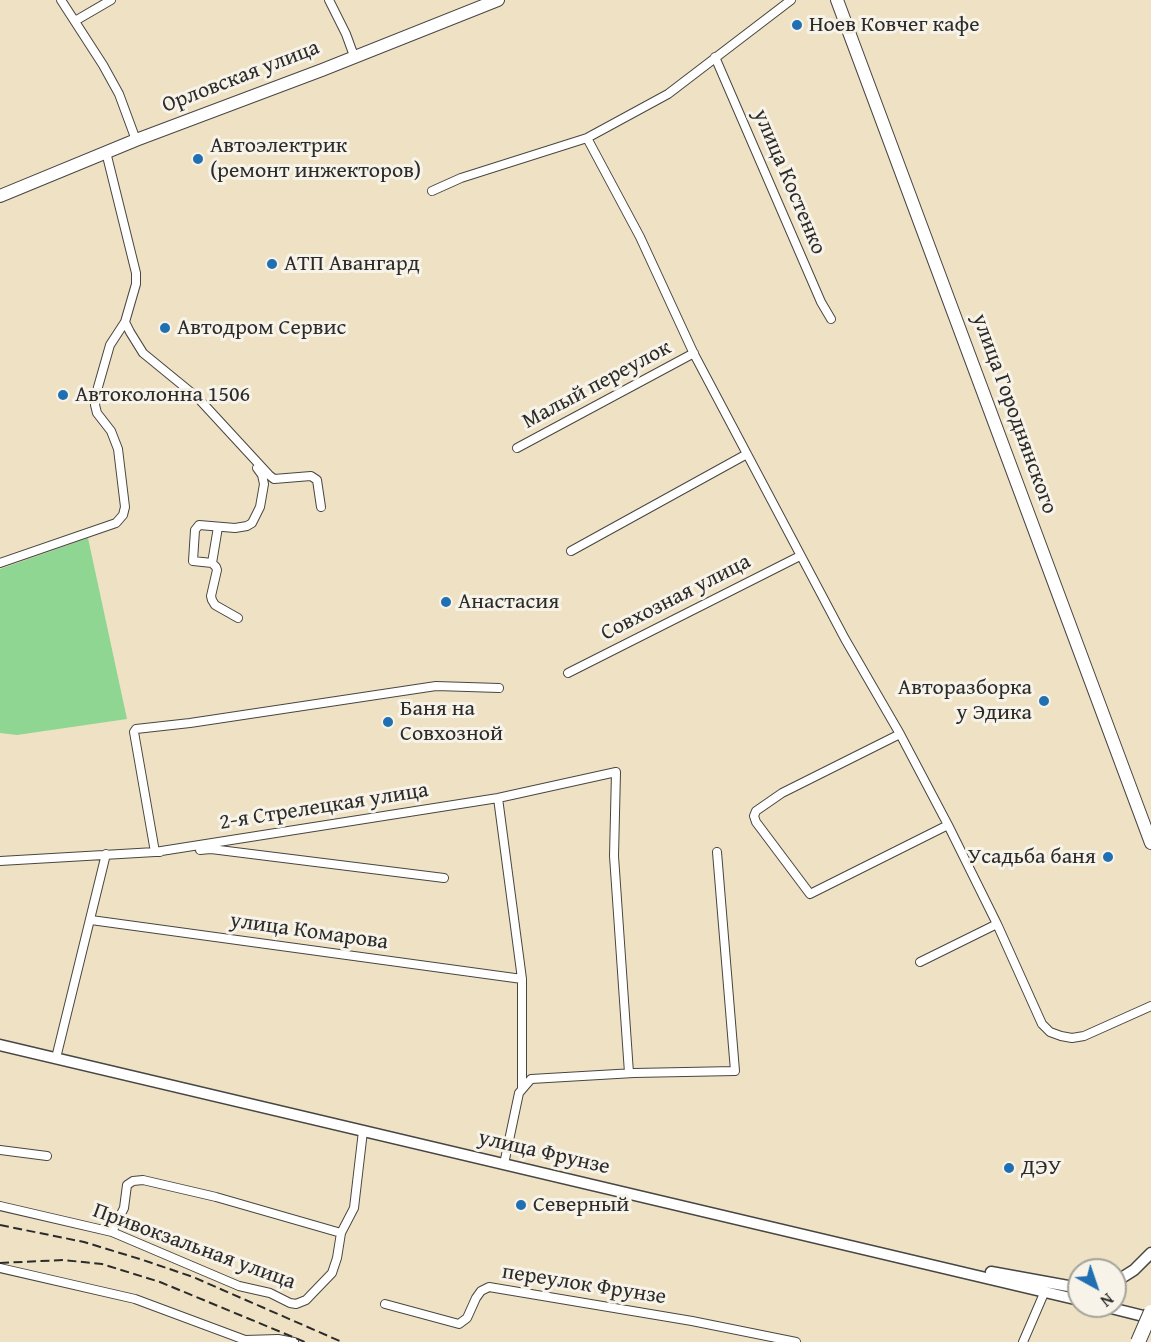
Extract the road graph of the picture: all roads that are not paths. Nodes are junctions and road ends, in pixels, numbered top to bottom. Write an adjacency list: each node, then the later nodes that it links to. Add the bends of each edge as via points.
1 (61, 0): 7 (street)
2 (111, 0): 7 (street)
3 (329, 0): 8 (street)
4 (791, 0): 9 (street)
5 (837, 0): 37 (main road, улица Городнянского)
6 (490, 1): 8 (main road, Орловская улица)
7 (75, 21): 11 (street, via 119,94)
8 (354, 56): 11 (main road, Орловская улица)
9 (716, 57): 10 (street, via 668,94); 17 (street, улица Костенко)
10 (587, 138): 15 (street); 19 (street, via 640,237)
11 (136, 140): 12 (main road, Орловская улица)
12 (110, 154): 13 (main road, Орловская улица); 14 (street)
13 (93, 157): 14 (street); 16 (main road, Орловская улица)
14 (111, 171): 18 (street, via 136,273)
15 (432, 191)
16 (0, 196)
17 (831, 319)
18 (125, 322): 22 (street, via 143,353 198,398); 29 (street, via 111,345 95,405 118,449 123,515 116,523)
19 (694, 353): 20 (street, Малый переулок); 21 (street)
20 (517, 448)
21 (747, 454): 27 (street); 28 (street)
22 (254, 460): 23 (street); 24 (street)
23 (274, 478): 24 (street); 25 (street, via 314,477 319,484)
24 (264, 484): 26 (street, via 252,523)
25 (321, 507)
26 (218, 527): 30 (street); 30 (street, via 198,525 195,530 193,561)
27 (571, 551)
28 (800, 556): 32 (street, Совхозная улица); 34 (street)
29 (0, 563)
30 (212, 563): 31 (street, via 217,570 212,600)
31 (238, 618)
32 (568, 673)
33 (499, 688): 38 (street, via 436,686 136,729)
34 (900, 734): 36 (street); 36 (street, via 782,793 756,811 756,822 810,894)
35 (498, 798): 38 (street, 2-я Стрелецкая улица); 46 (street); 50 (street, 2-я Стрелецкая улица, via 616,772 614,856)
36 (948, 825): 44 (street)
37 (1151, 843)
38 (155, 852): 40 (street, 2-я Стрелецкая улица); 42 (street, 2-я Стрелецкая улица, via 211,849)
39 (717, 852): 50 (street, via 735,1071)
40 (106, 854): 41 (street, 2-я Стрелецкая улица); 43 (street)
41 (0, 861)
42 (444, 878)
43 (91, 920): 46 (street, улица Комарова); 49 (street)
44 (997, 924): 45 (street); 47 (street, via 1042,1024 1050,1032 1072,1038 1098,1031)
45 (920, 962)
46 (522, 979): 51 (street)
47 (1151, 1005)
48 (0, 1045): 49 (street, улица Фрунзе)
49 (56, 1058): 52 (street, улица Фрунзе)
50 (629, 1073): 51 (street, via 535,1078)
51 (522, 1088): 55 (street)
52 (363, 1131): 55 (street, улица Фрунзе); 58 (street, via 354,1208)
53 (0, 1150): 54 (street)
54 (47, 1156)
55 (504, 1164): 62 (street, улица Фрунзе, via 952,1269 999,1273)
56 (0, 1206): 57 (street, Привокзальная улица)
57 (112, 1232): 58 (street, via 124,1208 127,1185 143,1180); 58 (street, Привокзальная улица, via 239,1286 270,1293 293,1304 306,1300 332,1274)
58 (341, 1233)
59 (1151, 1253): 61 (street)
60 (0, 1268): 69 (street, via 135,1299)
61 (1127, 1274)
62 (1043, 1287): 63 (street); 64 (street); 72 (street)
63 (1067, 1288)
64 (1067, 1296)
65 (385, 1304): 71 (street, переулок Фрунзе, via 459,1324 467,1318 481,1291 489,1287)
66 (1127, 1312): 68 (street)
67 (1151, 1312): 73 (highway, bridge)
68 (1151, 1318)
69 (245, 1341): 70 (street)
70 (294, 1342)
71 (796, 1342)
72 (1023, 1342)
73 (1138, 1342)

